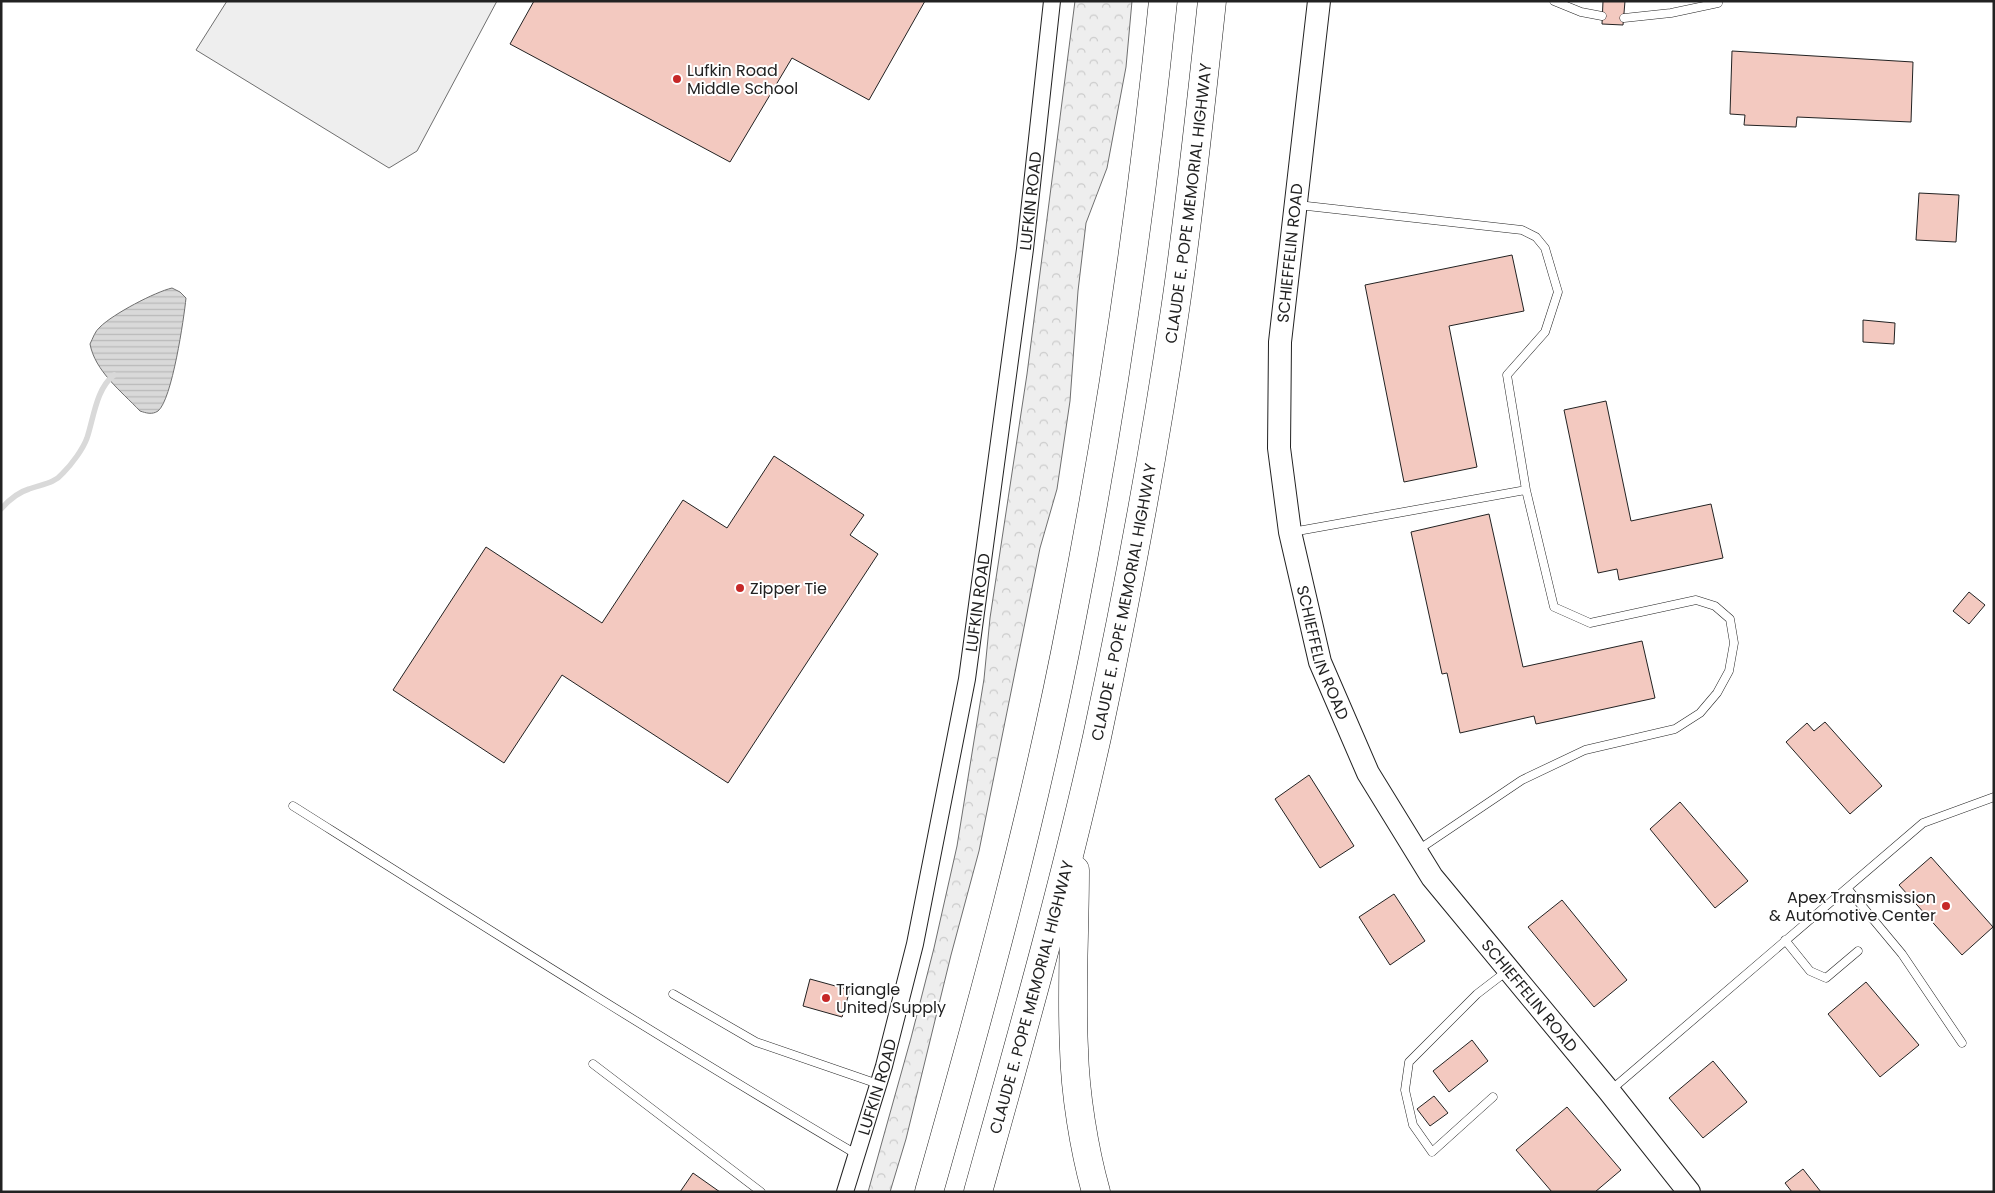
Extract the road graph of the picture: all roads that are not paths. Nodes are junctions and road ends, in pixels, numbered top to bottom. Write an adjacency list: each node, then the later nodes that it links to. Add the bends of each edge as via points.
1 (1052, 1): 23 (street, LUFKIN ROAD, via 1025,249 966,679 915,944)
2 (1163, 1): 29 (highway, via 1136,243 1072,618 1023,840)
3 (1212, 1): 14 (highway, CLAUDE E. POPE MEMORIAL HIGHWAY, via 1196,150 1164,379 1140,522)
4 (1319, 1): 9 (street, SCHIEFFELIN ROAD)
5 (1554, 1): 7 (lane)
6 (1718, 3): 8 (lane)
7 (1602, 16)
8 (1624, 18)
9 (1296, 204): 10 (lane, via 1522,230 1536,237 1545,248 1558,292 1545,332 1507,375); 11 (street, SCHIEFFELIN ROAD, via 1280,342 1279,448)
10 (1526, 490): 11 (lane); 15 (lane, via 1554,606 1590,623 1696,600 1716,606 1730,619 1734,642 1729,671 1717,693 1700,713 1675,729 1585,750 1522,780)
11 (1290, 532): 15 (street, SCHIEFFELIN ROAD, via 1320,662 1368,773)
12 (1994, 797): 16 (lane, via 1923,823)
13 (293, 806): 26 (lane, via 592,994)
14 (1076, 829): 30 (highway, CLAUDE E. POPE MEMORIAL HIGHWAY); 31 (highway, via 1074,1051 1080,1113)
15 (1416, 851): 19 (street, SCHIEFFELIN ROAD, via 1432,877)
16 (1847, 888): 17 (lane); 21 (lane, via 1902,954)
17 (1785, 940): 18 (lane, via 1810,971 1826,978); 24 (lane)
18 (1858, 951)
19 (1508, 970): 24 (street, SCHIEFFELIN ROAD); 25 (lane, via 1477,994 1409,1062 1405,1090 1413,1125 1432,1152)
20 (673, 994): 23 (lane, via 756,1042)
21 (1962, 1043)
22 (593, 1064): 27 (lane)
23 (878, 1084): 26 (street, LUFKIN ROAD)
24 (1610, 1091): 32 (street, SCHIEFFELIN ROAD)
25 (1493, 1097)
26 (856, 1154): 28 (street, LUFKIN ROAD)
27 (761, 1192)
28 (845, 1192)
29 (929, 1192)
30 (978, 1192)
31 (1096, 1192)
32 (1689, 1192)

